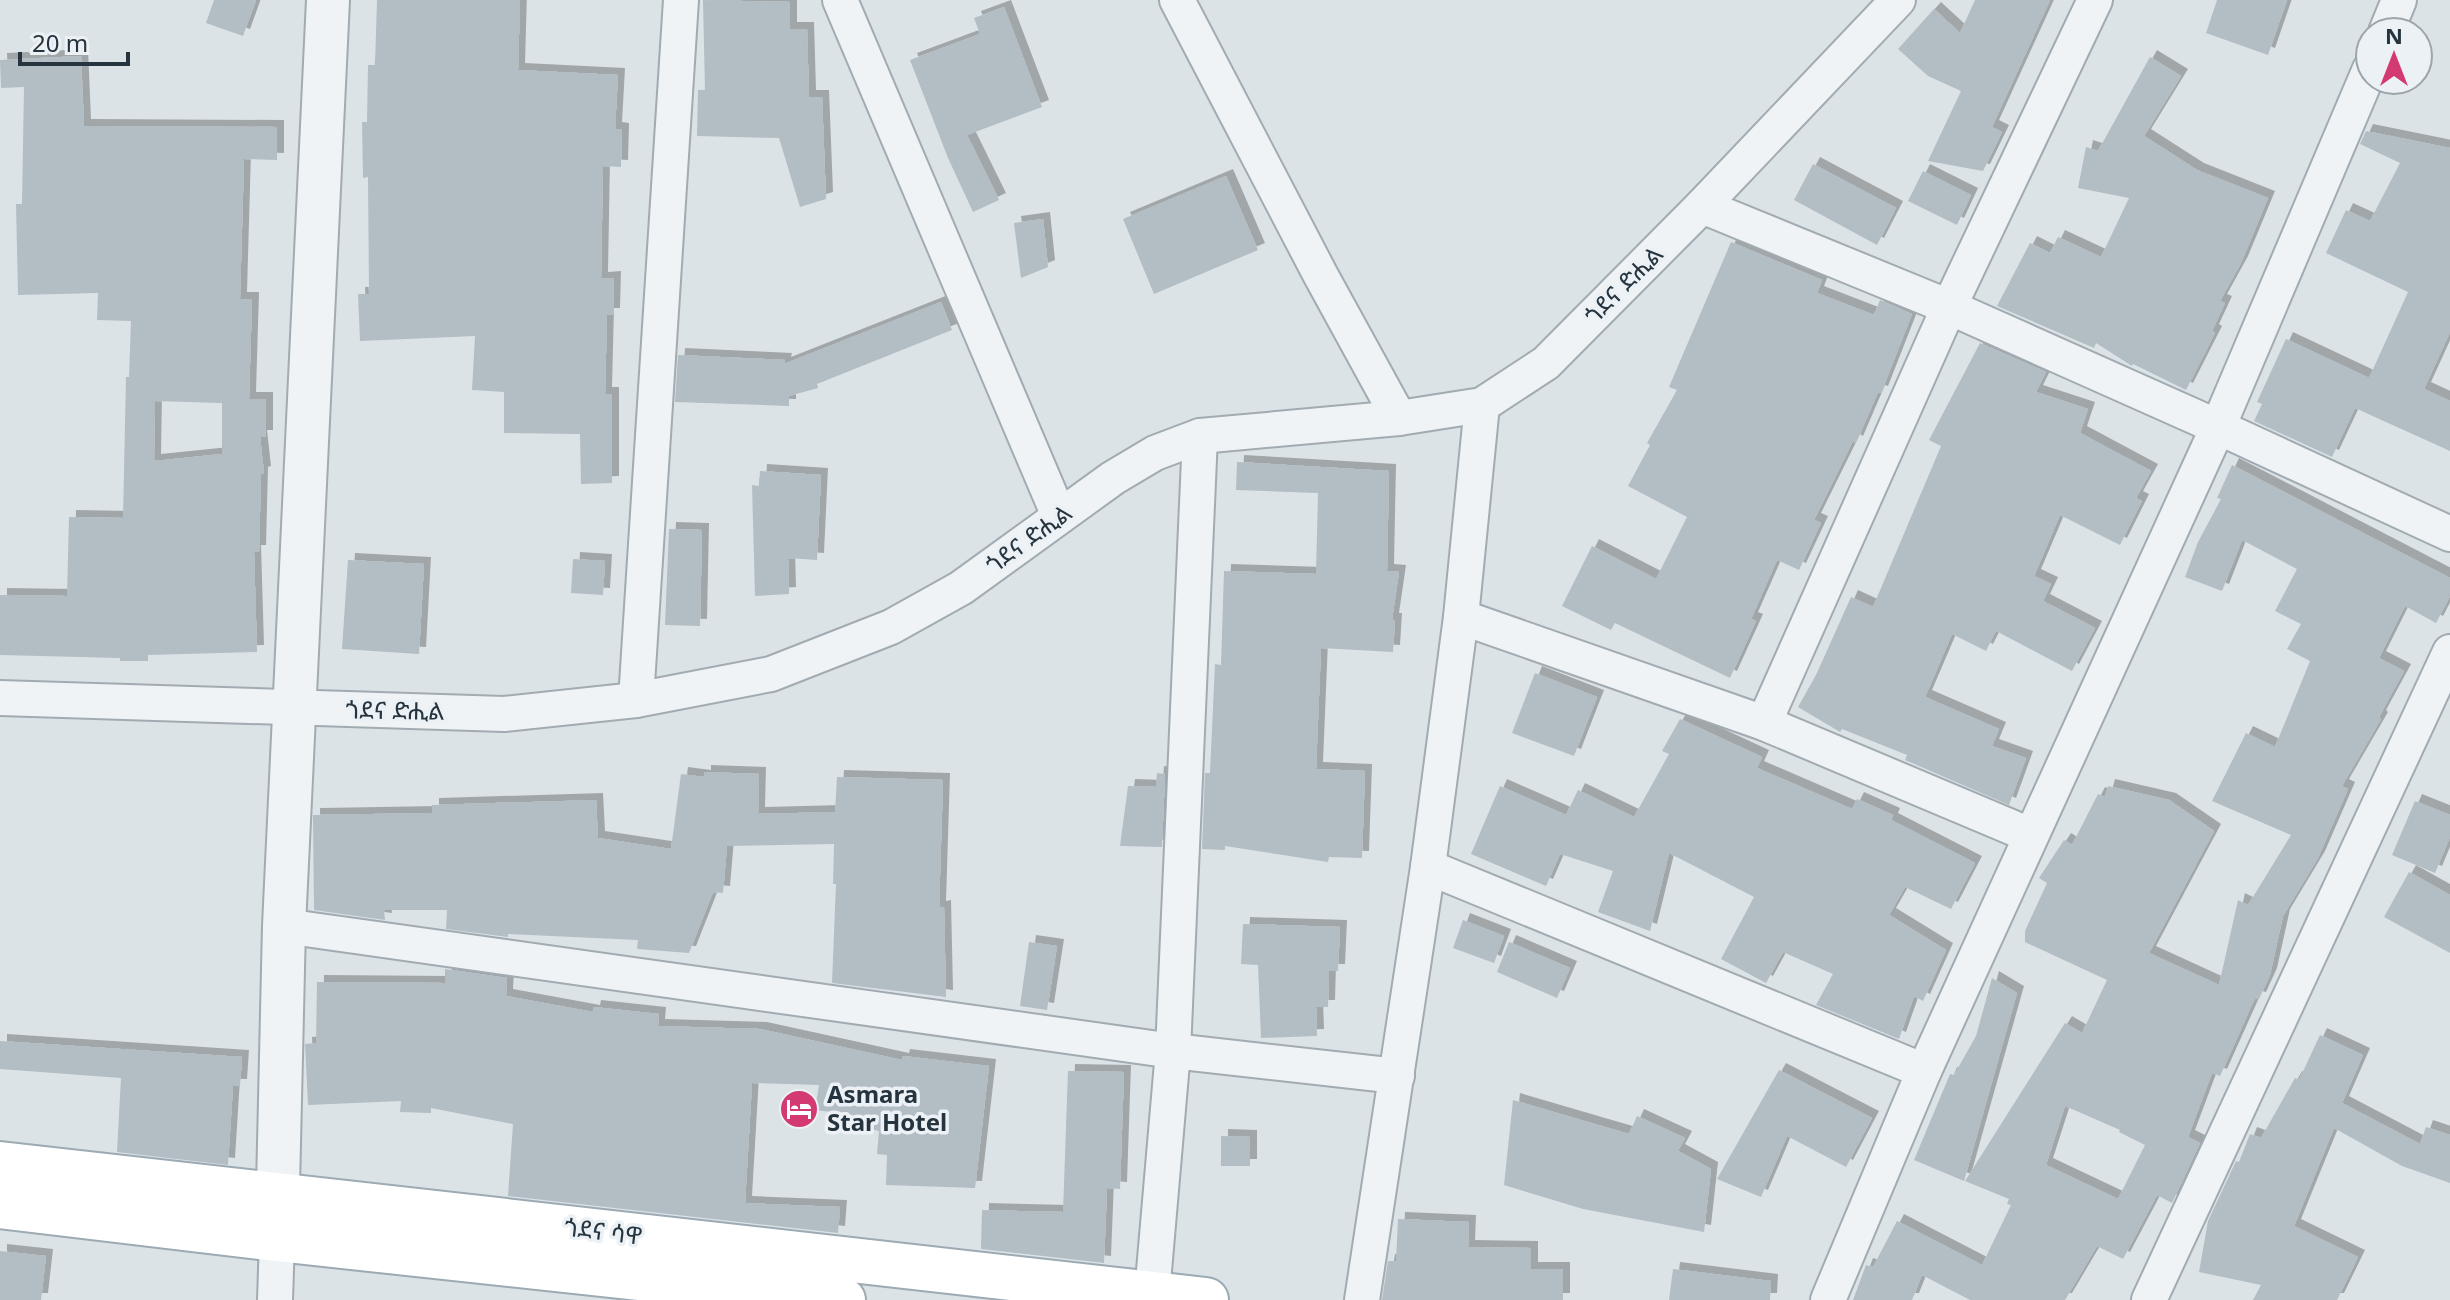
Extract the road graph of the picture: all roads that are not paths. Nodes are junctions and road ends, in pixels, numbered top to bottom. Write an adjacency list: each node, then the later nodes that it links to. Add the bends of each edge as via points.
1 (328, 0): 20 (street)
2 (681, 0): 19 (street)
3 (840, 0): 14 (street)
4 (1177, 0): 11 (street)
5 (1898, 0): 8 (street, ጎደና ድሒል)
6 (2095, 0): 9 (street)
7 (2359, 96): 12 (street)
8 (1702, 206): 9 (street); 10 (street, ጎደና ድሒል, via 1546,363)
9 (1949, 307): 12 (street); 21 (street)
10 (1482, 405): 11 (street, ጎደና ድሒል); 16 (street)
11 (1399, 418): 13 (street, ጎደና ድሒል)
12 (2218, 427): 15 (street); 22 (street)
13 (1200, 436): 14 (street, ጎደና ድሒል, via 1155,453); 25 (street)
14 (1059, 516): 19 (street, ጎደና ድሒል, via 961,588 891,627 771,674)
15 (2450, 534)
16 (1461, 617): 21 (street); 23 (street)
17 (2450, 652): 38 (street)
18 (0, 698): 20 (street, ጎደና ድሒል)
19 (636, 700): 20 (street, ጎደና ድሒል, via 504,714)
20 (294, 709): 24 (street)
21 (1764, 723): 22 (street)
22 (2030, 835): 26 (street)
23 (1428, 867): 26 (street); 27 (street)
24 (284, 926): 25 (street); 29 (street)
25 (1173, 1051): 27 (street); 32 (street)
26 (1924, 1071): 37 (street)
27 (1397, 1076): 36 (street)
28 (0, 1164): 29 (main road, ጎደና ሳዋ)
29 (277, 1194): 31 (street); 32 (main road, ጎደና ሳዋ)
30 (0, 1206): 31 (main road, ጎደና ሳዋ)
31 (277, 1239): 33 (street); 34 (main road, ጎደና ሳዋ)
32 (1152, 1294): 35 (main road, ጎደና ሳዋ)
33 (275, 1300)
34 (843, 1300)
35 (1206, 1300)
36 (1362, 1300)
37 (1828, 1300)
38 (2149, 1300)

